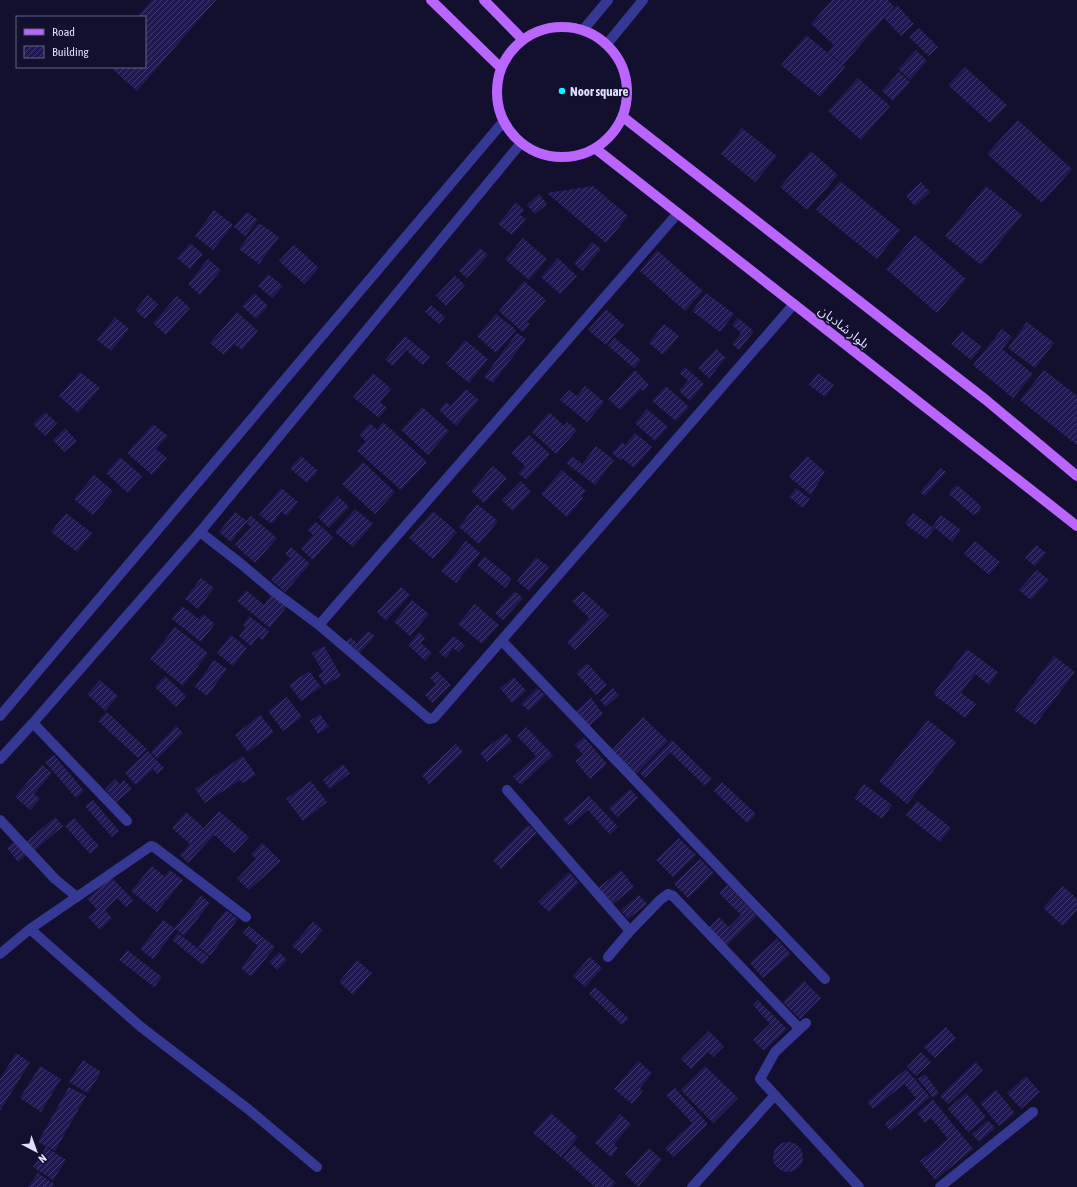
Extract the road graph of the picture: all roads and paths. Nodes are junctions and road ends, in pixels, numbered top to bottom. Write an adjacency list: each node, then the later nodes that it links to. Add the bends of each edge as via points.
1 (431, 0): 8 (main road)
2 (484, 0): 6 (main road)
3 (608, 0): 5 (street)
4 (643, 0): 7 (street)
5 (583, 30): 6 (main road, via 568,27 552,28 537,32); 7 (main road)
6 (523, 40): 8 (main road, via 510,52)
7 (607, 44): 9 (main road, via 619,60 626,78 628,98)
8 (501, 68): 10 (main road, via 497,95)
9 (623, 117): 12 (main road, via 612,135); 15 (main road, via 986,400)
10 (503, 122): 11 (main road); 20 (street)
11 (520, 143): 12 (main road, via 544,156 570,158); 17 (street)
12 (596, 148): 13 (main road, بلوار شادیان)
13 (678, 213): 14 (main road, بلوار شادیان); 18 (street)
14 (794, 304): 16 (main road, بلوار شادیان); 19 (street)
15 (1077, 476)
16 (1077, 526)
17 (200, 532): 18 (street); 21 (street)
18 (319, 625): 19 (street, via 429,719 437,715)
19 (502, 641): 32 (street)
20 (0, 716)
21 (33, 723): 22 (street); 25 (street)
22 (0, 759)
23 (507, 790): 29 (street)
24 (0, 820): 26 (street, via 55,879)
25 (127, 821)
26 (77, 898): 27 (street, via 151,846); 28 (street)
27 (246, 917)
28 (30, 930): 30 (street); 35 (street, via 141,1027 248,1109)
29 (630, 931): 31 (street); 33 (street, via 660,900 668,894 673,896 802,1026 775,1052 760,1078)
30 (0, 954)
31 (608, 957)
32 (825, 979)
33 (775, 1095): 36 (street); 37 (street)
34 (1033, 1112): 38 (street)
35 (317, 1167)
36 (692, 1187)
37 (859, 1187)
38 (940, 1187)

